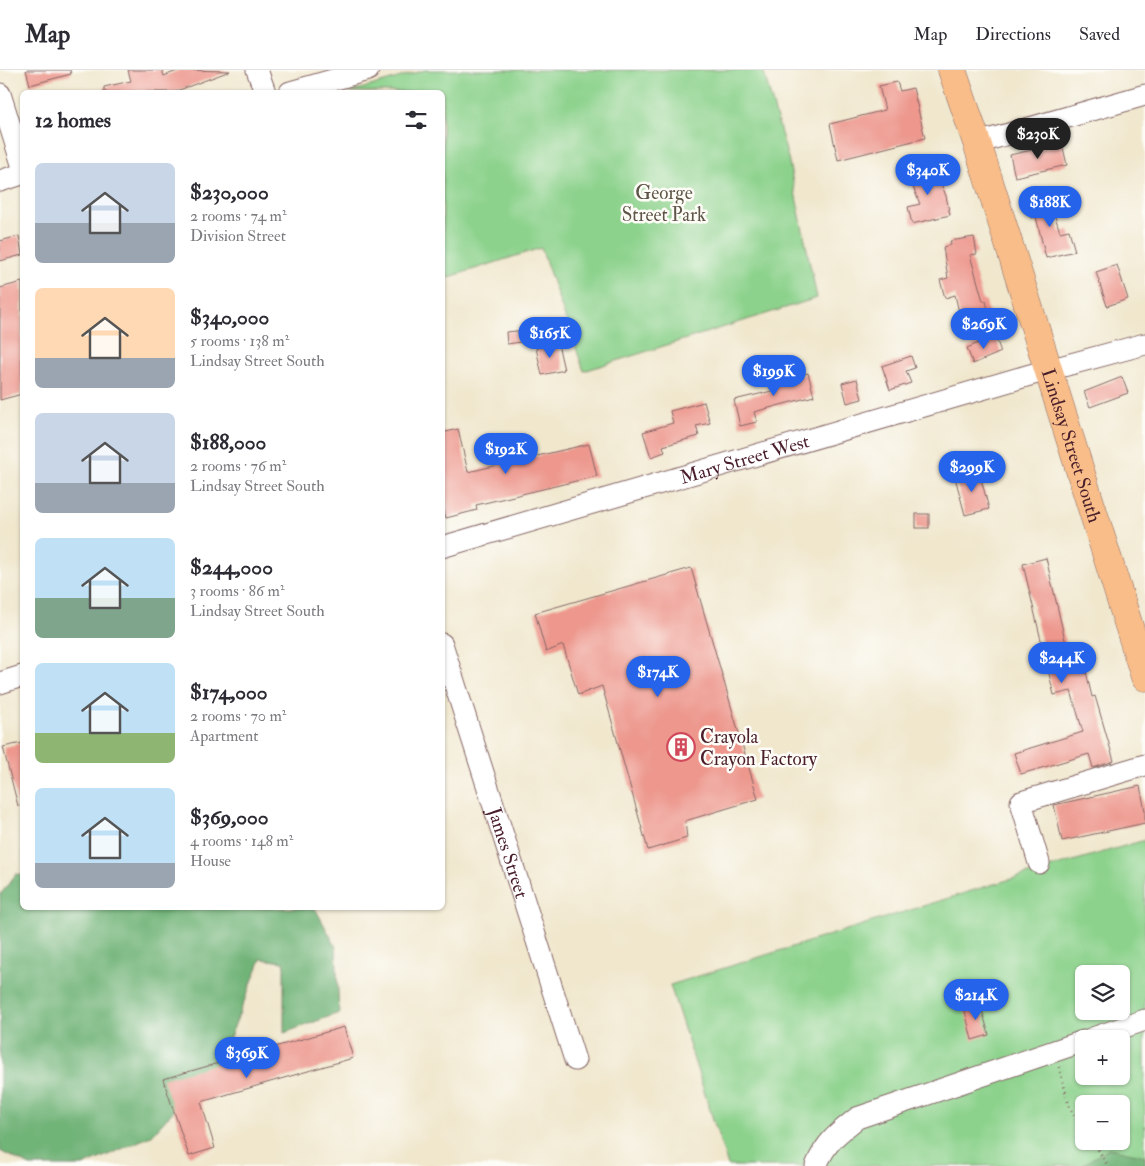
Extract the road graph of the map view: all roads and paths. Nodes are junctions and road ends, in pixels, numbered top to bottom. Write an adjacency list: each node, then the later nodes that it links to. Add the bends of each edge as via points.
1 (257, 70): 4 (street)
2 (368, 70): 5 (street)
3 (952, 70): 8 (main road, Lindsay Street South)
4 (264, 90)
5 (297, 90)
6 (0, 94): 9 (street)
7 (1145, 95): 8 (street)
8 (976, 143): 13 (main road, Lindsay Street South)
9 (20, 158)
10 (20, 175): 11 (street)
11 (0, 181)
12 (1145, 344): 13 (street, Mary Street West)
13 (1047, 370): 14 (street, Mary Street West); 17 (main road, Lindsay Street South)
14 (445, 546)
15 (445, 653): 25 (street, James Street)
16 (20, 677): 18 (street)
17 (1145, 677)
18 (0, 682)
19 (1145, 765): 20 (street, via 1021,802)
20 (1039, 863)
21 (1145, 1020): 22 (street)
22 (1116, 1030)
23 (1075, 1044): 24 (street)
24 (1054, 1050): 26 (path, via 1070,1109); 28 (street, via 857,1118 833,1138)
25 (575, 1060)
26 (1075, 1116)
27 (1098, 1150): 29 (path)
28 (816, 1166)
29 (1108, 1166)

